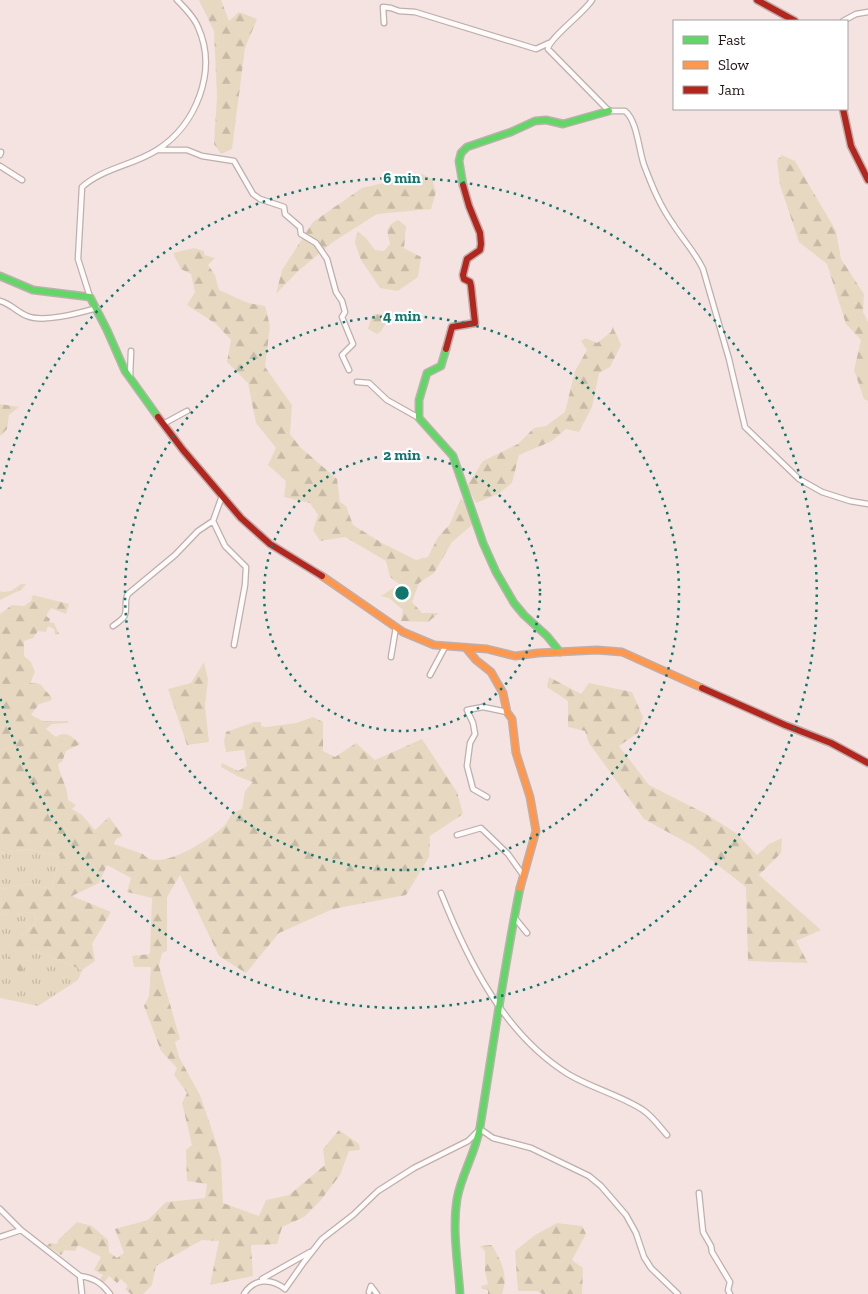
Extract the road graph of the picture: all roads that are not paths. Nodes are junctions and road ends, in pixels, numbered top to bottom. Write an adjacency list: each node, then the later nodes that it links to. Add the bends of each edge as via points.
1 (177, 0): 11 (street, via 198,26 205,51 204,80 185,122 173,138)
2 (592, 0): 8 (street)
3 (757, 0): 5 (street)
4 (868, 12): 6 (street)
5 (793, 20)
6 (845, 20)
7 (384, 23): 8 (street, via 383,7 437,18 536,49)
8 (549, 42): 10 (street, via 551,53)
9 (842, 110): 14 (street, via 854,156)
10 (609, 111): 24 (street, via 564,124 546,120 534,122 462,151 459,161 461,174 482,241 480,250 467,259 463,275 471,286 474,323 452,327 441,366 427,373 419,394); 27 (street, via 628,114 659,202 703,269 745,428 799,479 829,495)
11 (157, 150): 16 (street, via 82,187 78,259); 20 (street, via 187,150 234,161 253,194 284,207 285,214 300,227 302,234 316,243 327,259 345,312 342,316 352,344 342,355)
12 (0, 166): 13 (street)
13 (22, 180)
14 (868, 180)
15 (0, 276): 16 (street, via 33,290)
16 (90, 297): 18 (street)
17 (0, 300): 18 (street, via 34,318)
18 (97, 308): 21 (street)
19 (131, 351): 21 (street)
20 (349, 370)
21 (130, 378): 25 (street)
22 (357, 382): 24 (street, via 369,383 387,400)
23 (187, 411): 25 (street)
24 (419, 418): 34 (street, via 453,456 483,544 514,603)
25 (163, 424): 26 (street)
26 (222, 496): 28 (street); 30 (street, via 270,544)
27 (868, 504)
28 (213, 521): 29 (street, via 128,594 124,602 125,614); 31 (street, via 225,546 246,567)
29 (113, 626)
30 (396, 627): 32 (street, via 422,641); 35 (street)
31 (234, 645)
32 (445, 646): 33 (street); 36 (street)
33 (466, 648): 34 (street, via 487,648 515,656); 37 (street, via 494,675 503,693)
34 (560, 652): 38 (street, via 612,651 631,655 831,743)
35 (391, 657)
36 (430, 675)
37 (507, 712): 39 (street, via 484,707 467,710 474,734 467,766 474,789); 41 (street, via 512,719 515,746 536,831)
38 (868, 763)
39 (487, 797)
40 (458, 835): 41 (street, via 481,828 508,854)
41 (523, 875): 43 (street)
42 (441, 893): 45 (street, via 468,954)
43 (514, 917): 44 (street); 45 (street)
44 (527, 933)
45 (500, 1008): 46 (street); 47 (street, via 528,1042 568,1074 644,1111)
46 (480, 1129): 52 (street, via 468,1141 414,1168 378,1191); 62 (street, via 455,1206); 63 (street, via 492,1138 539,1151 595,1181 631,1222 651,1268)
47 (667, 1135)
48 (699, 1193): 64 (street, via 703,1232 730,1282)
49 (0, 1209): 50 (street)
50 (21, 1230): 51 (street); 53 (street)
51 (0, 1237)
52 (312, 1251): 54 (street); 55 (street)
53 (80, 1276): 57 (street); 58 (street, via 98,1282)
54 (259, 1281): 55 (street, via 271,1282); 59 (street, via 249,1286)
55 (286, 1290): 60 (street)
56 (369, 1292): 61 (street, via 371,1286)
57 (82, 1294)
58 (110, 1294)
59 (244, 1294)
60 (290, 1294)
61 (377, 1294)
62 (460, 1294)
63 (678, 1294)
64 (730, 1294)

